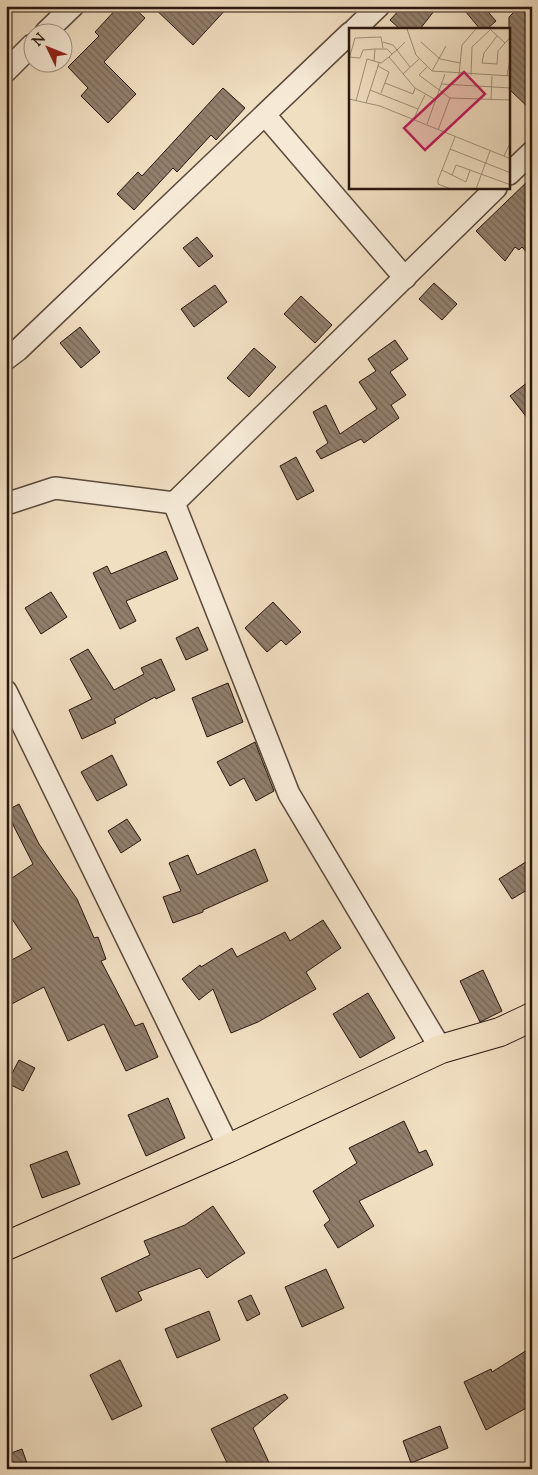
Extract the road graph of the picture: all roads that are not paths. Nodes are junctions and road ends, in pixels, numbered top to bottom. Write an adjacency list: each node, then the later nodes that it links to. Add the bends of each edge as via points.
1 (72, 6): 3 (street)
2 (379, 6): 4 (street)
3 (56, 22)
4 (356, 28)
5 (349, 34): 8 (street)
6 (22, 55): 7 (street)
7 (6, 71)
8 (265, 115): 12 (street); 13 (street)
9 (532, 152): 10 (street)
10 (510, 173)
11 (495, 189): 12 (street)
12 (405, 278): 14 (street)
13 (6, 358)
14 (174, 503): 15 (street, via 56,488); 18 (street, via 289,794)
15 (6, 504)
16 (9, 704): 19 (street)
17 (532, 1017): 18 (main road, via 500,1032)
18 (441, 1049): 19 (main road)
19 (228, 1148): 20 (main road)
20 (6, 1246)

